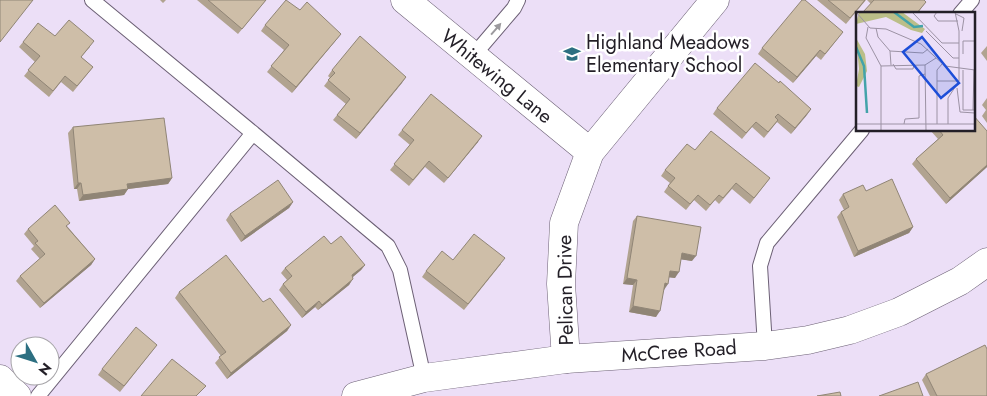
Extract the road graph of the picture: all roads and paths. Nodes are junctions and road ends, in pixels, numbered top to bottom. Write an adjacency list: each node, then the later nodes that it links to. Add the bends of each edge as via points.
1 (92, 0): 9 (lane)
2 (404, 0): 7 (street, Whitewing Lane)
3 (518, 0): 7 (lane, one-way to 3)
4 (972, 0): 6 (lane)
5 (709, 2): 10 (street, Pelican Drive)
6 (962, 12)
7 (473, 56): 10 (street, Whitewing Lane)
8 (861, 131): 12 (lane, via 768,243 760,266)
9 (253, 133): 14 (lane, via 388,246 400,270); 17 (lane)
10 (590, 152): 13 (street, Pelican Drive, via 564,223 561,284)
11 (987, 262): 12 (street, McCree Road, via 960,281 899,312 850,330)
12 (765, 346): 13 (street, McCree Road)
13 (566, 359): 14 (street, McCree Road)
14 (424, 378): 18 (street, McCree Road)
15 (0, 379): 16 (street)
16 (17, 396)
17 (38, 396)
18 (356, 396)

